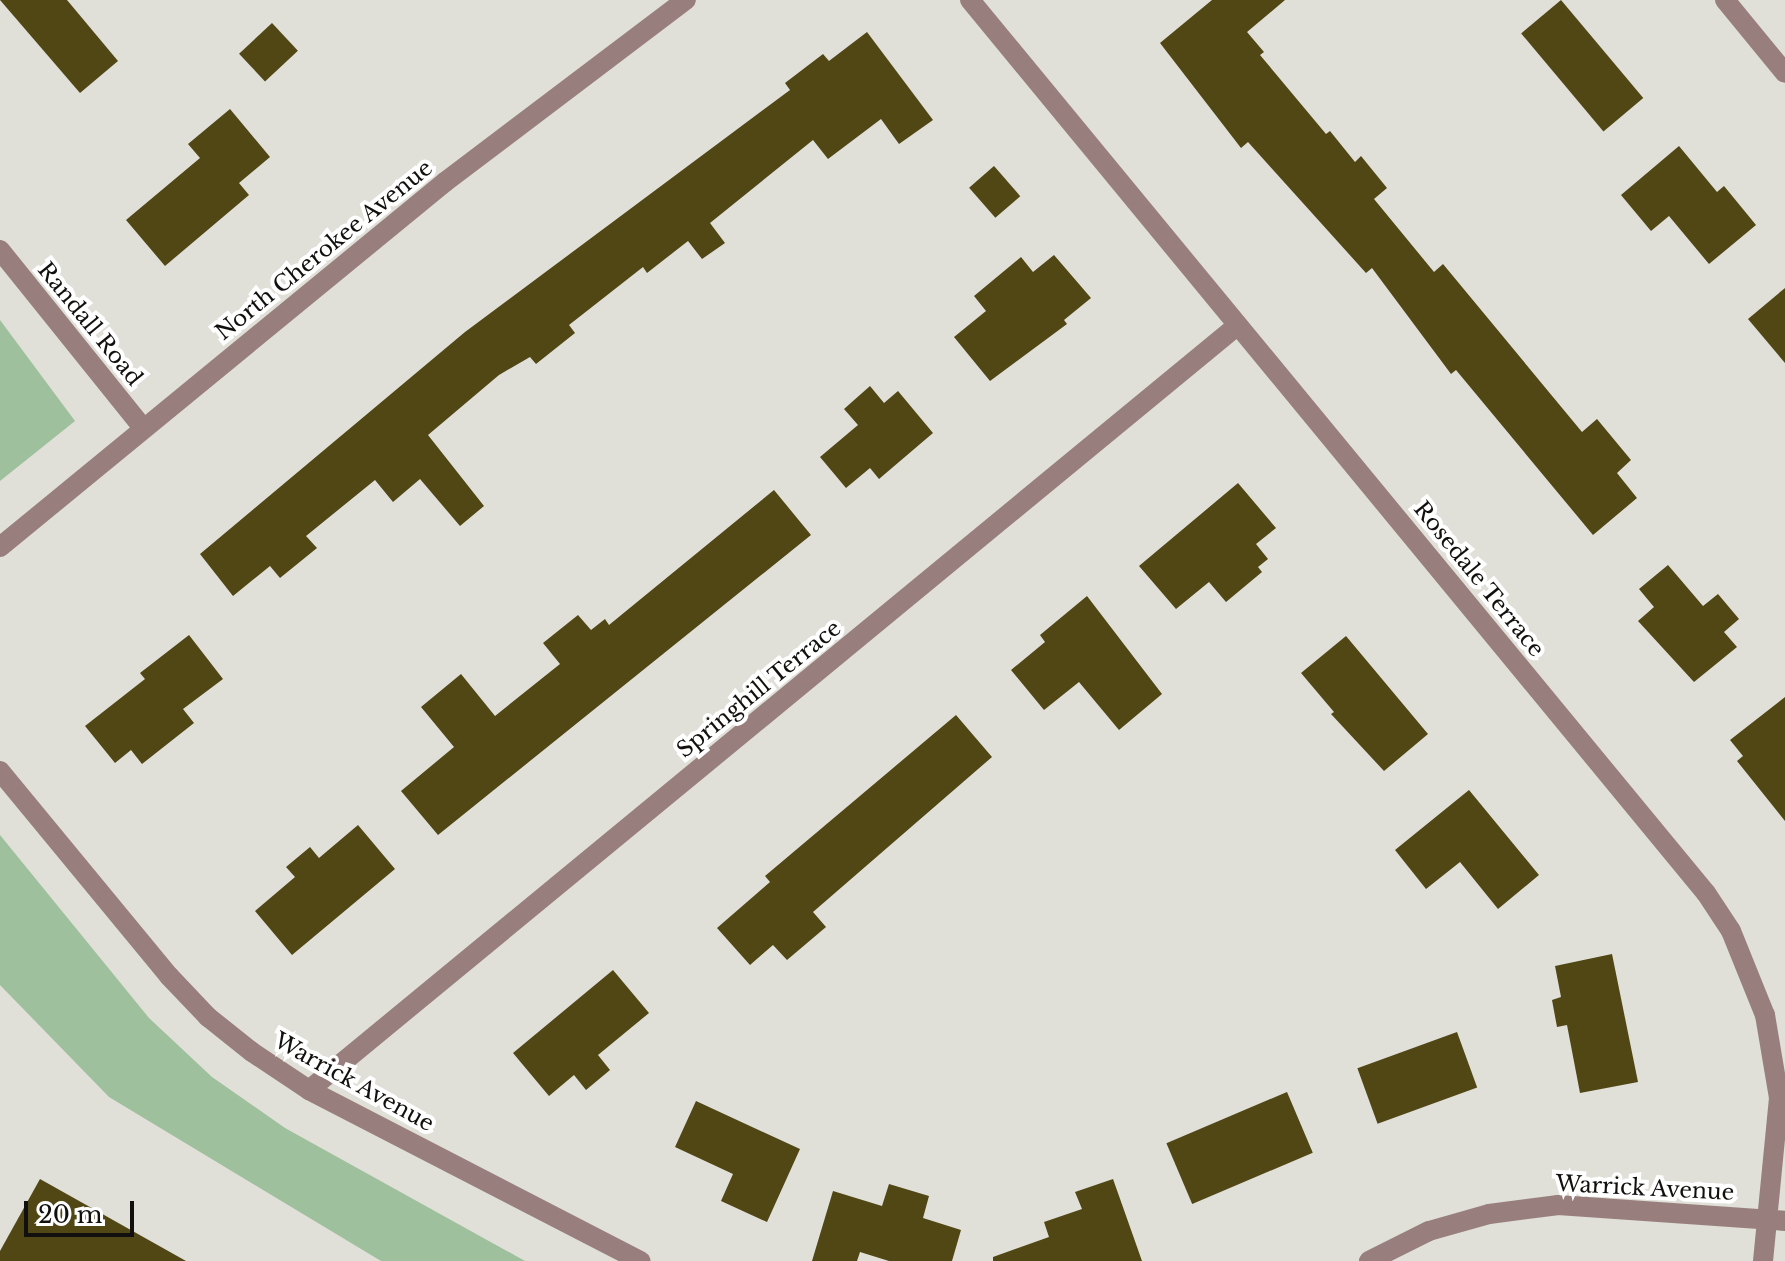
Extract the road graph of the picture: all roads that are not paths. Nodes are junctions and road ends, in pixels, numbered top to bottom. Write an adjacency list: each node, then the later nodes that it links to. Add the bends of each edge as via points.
1 (686, 0): 7 (street, North Cherokee Avenue, via 445,182)
2 (970, 0): 6 (street, Rosedale Terrace)
3 (1725, 0): 4 (street)
4 (1785, 73)
5 (0, 250): 7 (street, Randall Road)
6 (1238, 325): 10 (street, Springhill Terrace); 11 (street, Rosedale Terrace, via 1706,893 1731,931 1756,986 1774,1056)
7 (143, 428): 8 (street, North Cherokee Avenue)
8 (0, 547)
9 (0, 771): 10 (street, Warrick Avenue, via 208,1017)
10 (309, 1090): 12 (street, Warrick Avenue)
11 (1777, 1220): 13 (street, Warrick Avenue, via 1558,1205 1489,1214 1444,1227); 14 (street, Rosedale Terrace)
12 (640, 1261)
13 (1369, 1261)
14 (1763, 1261)

